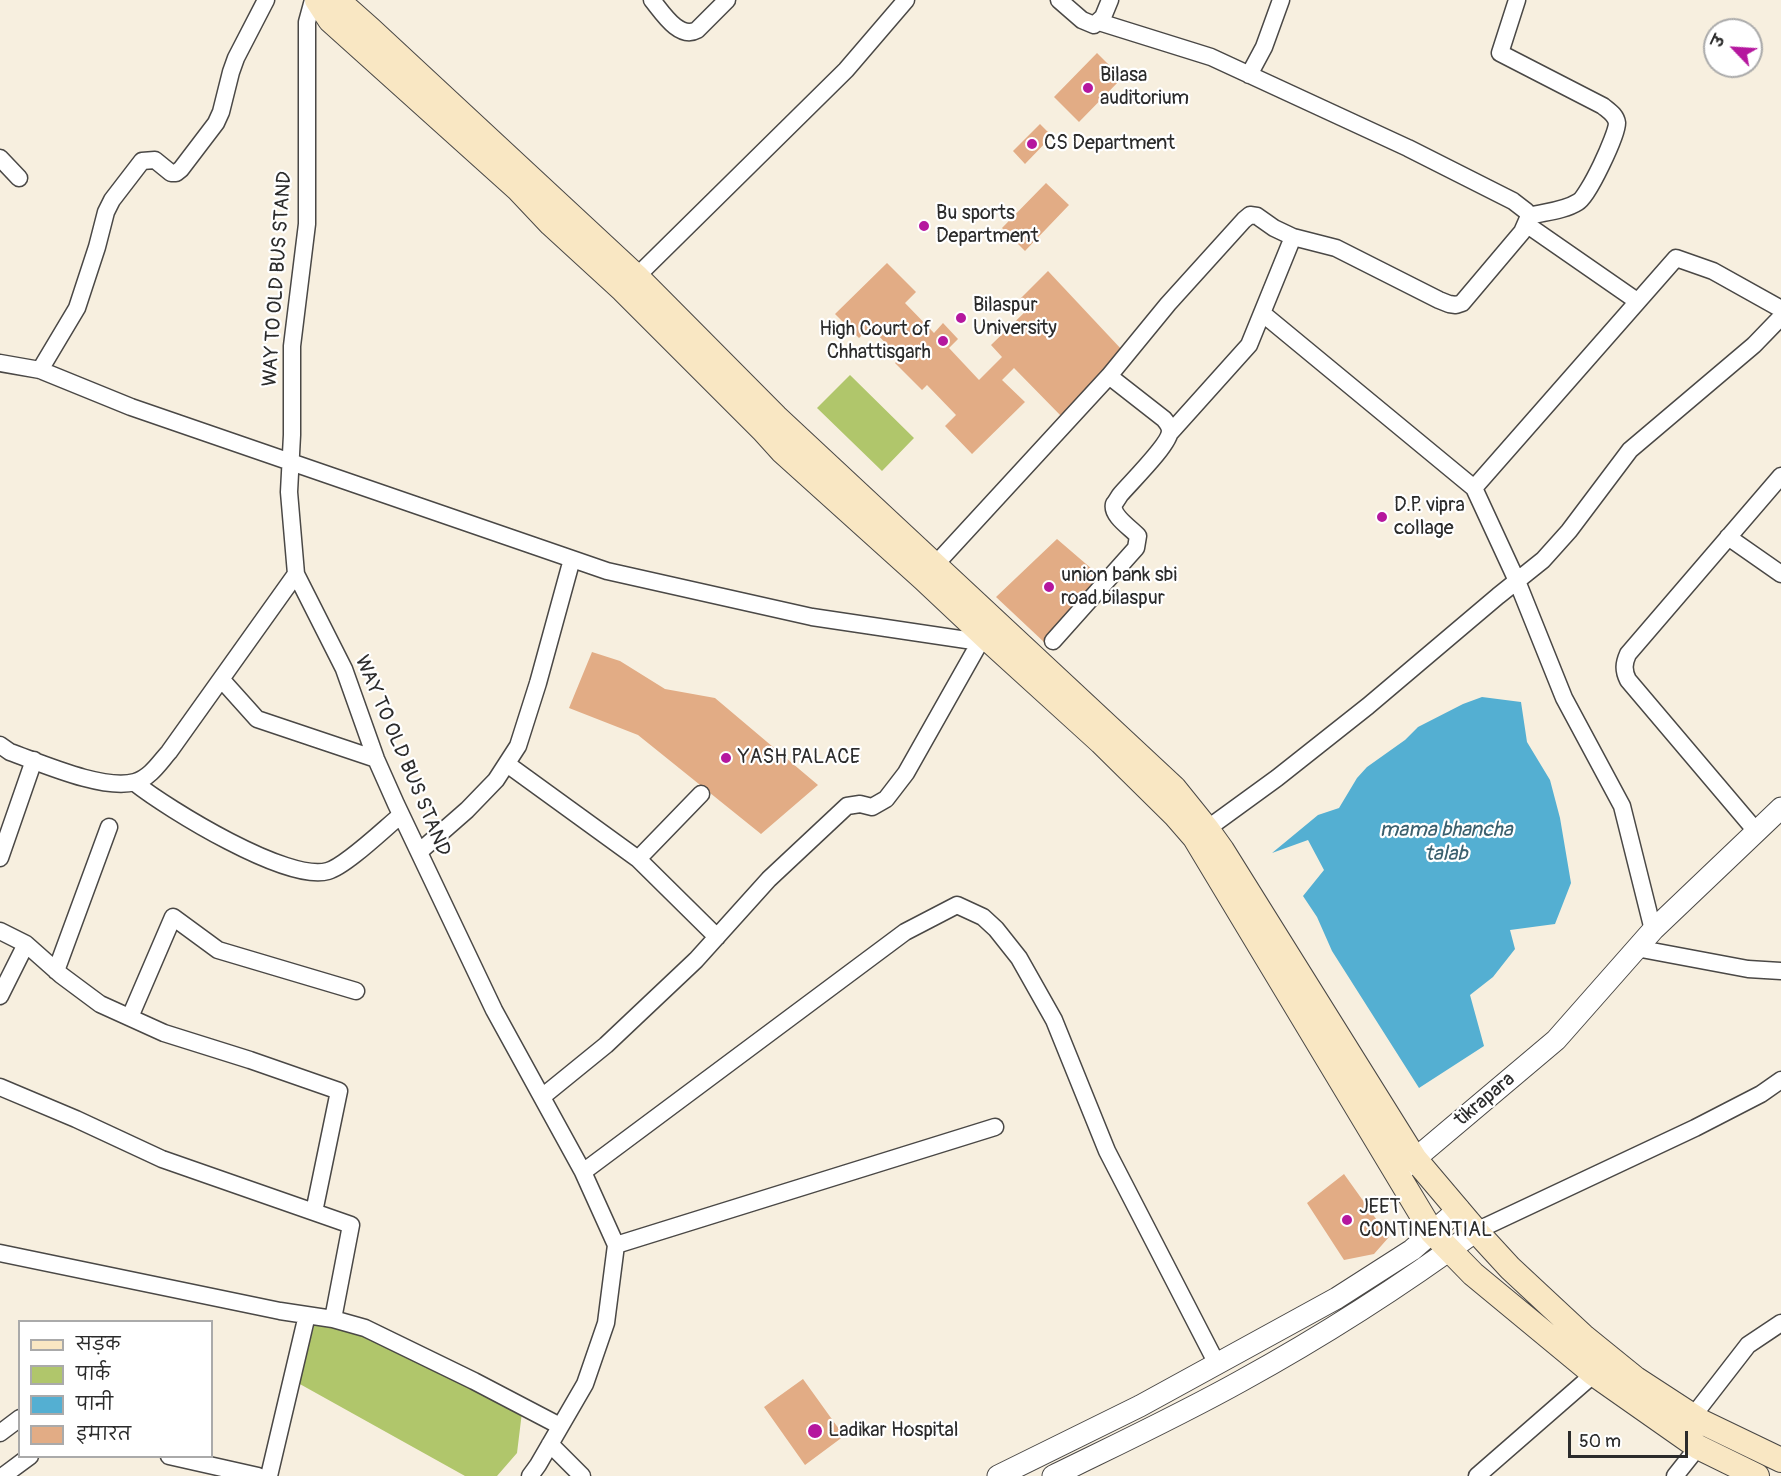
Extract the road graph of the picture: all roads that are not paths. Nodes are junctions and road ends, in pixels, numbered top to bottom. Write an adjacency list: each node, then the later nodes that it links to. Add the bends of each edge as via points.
1 (266, 0): 23 (street, via 236,58 216,123 181,169 171,173 155,160 142,161 112,200 77,308)
2 (315, 0): 17 (main road, via 330,20 518,189 551,224); 26 (street, WAY TO OLD BUS STAND, via 307,22 307,224 292,346)
3 (328, 0): 17 (main road, via 344,5)
4 (652, 0): 5 (street, via 676,27 691,33)
5 (727, 0)
6 (906, 0): 17 (street, via 846,70)
7 (1059, 0): 11 (street, via 1082,20 1094,25)
8 (1110, 0): 11 (street)
9 (1281, 0): 12 (street)
10 (1517, 0): 15 (street, via 1500,53 1603,106 1612,113 1617,125 1585,196 1579,202)
11 (1099, 22): 12 (street, via 1211,57)
12 (1249, 75): 15 (street, via 1492,190 1521,206)
13 (0, 158): 14 (street)
14 (19, 178)
15 (1527, 220): 16 (street, via 1462,303 1456,305 1336,248); 18 (street)
16 (1293, 237): 20 (street); 24 (street, via 1250,215 1168,304)
17 (629, 283): 31 (main road); 36 (main road, via 782,451 923,578)
18 (1638, 301): 19 (street, via 1676,258 1713,271); 28 (street)
19 (1781, 309)
20 (1262, 313): 25 (street, via 1250,345); 28 (street)
21 (1781, 317): 34 (street, via 1754,345 1630,450 1569,531)
22 (0, 363): 23 (street)
23 (40, 370): 26 (street, via 131,407)
24 (1109, 376): 25 (street, via 1164,419); 31 (street)
25 (1170, 434): 35 (street, via 1114,503 1117,515 1138,536 1136,548)
26 (291, 461): 30 (street); 32 (street, WAY TO OLD BUS STAND, via 289,492)
27 (1781, 476): 29 (street)
28 (1474, 488): 34 (street)
29 (1728, 537): 33 (street); 47 (street, via 1628,654 1624,673)
30 (572, 559): 36 (street, via 607,571 812,617); 41 (street, via 538,683 518,746)
31 (935, 565): 48 (main road, via 1174,788)
32 (297, 574): 37 (street); 39 (street, WAY TO OLD BUS STAND, via 344,669)
33 (1781, 574)
34 (1517, 581): 48 (street, via 1368,706); 52 (street, via 1564,698 1622,806)
35 (1053, 641)
36 (985, 642): 48 (main road, via 1101,742 1175,815); 54 (street, via 906,774 886,799 872,807 847,806 769,879)
37 (222, 680): 39 (street, via 257,719); 42 (street, via 159,764)
38 (0, 745): 40 (street)
39 (376, 759): 45 (street, WAY TO OLD BUS STAND)
40 (34, 760): 42 (street, via 90,780); 50 (street)
41 (507, 764): 49 (street, via 466,810); 51 (street)
42 (135, 783): 45 (street, via 173,810 261,856 308,872 321,873 342,864)
43 (701, 794): 51 (street)
44 (1781, 808): 47 (street, tikrapara)
45 (401, 815): 49 (street, WAY TO OLD BUS STAND)
46 (110, 826): 57 (street)
47 (1756, 831): 52 (street, tikrapara)
48 (1201, 833): 66 (main road)
49 (419, 852): 64 (street, WAY TO OLD BUS STAND, via 494,1010)
50 (0, 858)
51 (638, 859): 54 (street)
52 (1653, 930): 56 (street, tikrapara)
53 (0, 931): 55 (street)
54 (717, 937): 64 (street, via 606,1045)
55 (26, 944): 57 (street); 60 (street)
56 (1636, 948): 58 (street, via 1748,969); 66 (street, tikrapara, via 1556,1040)
57 (56, 971): 61 (street, via 100,1004)
58 (1781, 971)
59 (356, 991): 61 (street, via 218,950 173,917)
60 (1, 992)
61 (130, 1017): 69 (street, via 164,1033 339,1091)
62 (1781, 1080): 70 (street, via 1695,1128)
63 (0, 1087): 69 (street, via 162,1159)
64 (542, 1097): 67 (street, WAY TO OLD BUS STAND)
65 (995, 1126): 72 (street)
66 (1407, 1166): 68 (main road); 71 (main road)
67 (583, 1172): 72 (street, WAY TO OLD BUS STAND); 78 (street, via 905,932 957,905 983,917 996,929 1019,958 1054,1020 1107,1151)
68 (1459, 1209): 70 (main road); 71 (street)
69 (314, 1212): 76 (street, via 351,1225)
70 (1476, 1231): 73 (street); 80 (main road, via 1583,1336)
71 (1432, 1232): 73 (main road); 78 (street, via 1412,1250 1337,1298)
72 (616, 1245): 82 (street, via 606,1323 585,1384)
73 (1450, 1250): 79 (main road, via 1473,1274); 95 (street, via 1345,1320 1241,1381)
74 (0, 1253): 75 (street)
75 (307, 1316): 76 (street); 91 (street)
76 (333, 1319): 82 (street, via 365,1328 417,1352)
77 (1781, 1323): 80 (street, via 1748,1345)
78 (1216, 1364): 94 (street)
79 (1594, 1374): 85 (main road); 96 (street)
80 (1693, 1416): 88 (main road)
81 (18, 1420): 83 (street)
82 (560, 1426): 84 (street)
83 (0, 1433)
84 (550, 1444): 92 (street); 93 (street)
85 (1698, 1447): 97 (street); 98 (main road)
86 (27, 1458): 89 (street)
87 (178, 1458): 90 (street)
88 (1781, 1460)
89 (3, 1476)
90 (258, 1476)
91 (269, 1476)
92 (530, 1476)
93 (582, 1476)
94 (998, 1476)
95 (1053, 1476)
96 (1477, 1476)
97 (1675, 1476)
98 (1757, 1476)

